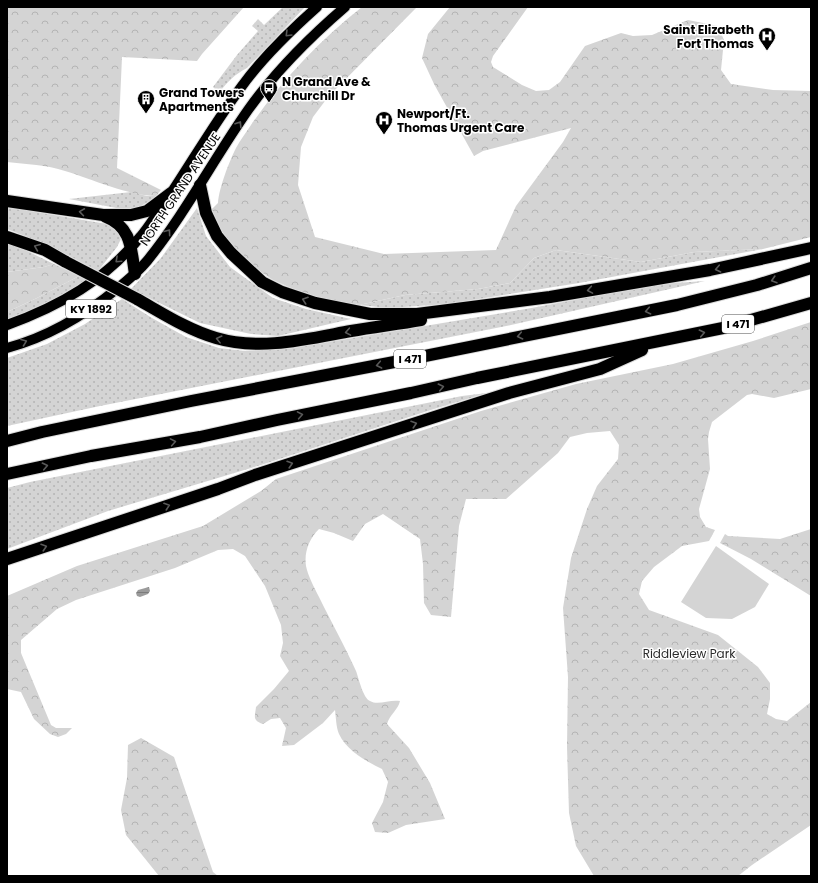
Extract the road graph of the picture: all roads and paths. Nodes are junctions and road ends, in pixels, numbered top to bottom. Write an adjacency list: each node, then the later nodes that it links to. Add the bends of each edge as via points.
1 (317, 7): 4 (main road, NORTH GRAND AVENUE / KY 1892, one-way to 4, via 280,42 242,85)
2 (345, 7): 3 (main road, NORTH GRAND AVENUE / KY 1892, one-way to 2, via 248,110 272,79)
3 (200, 185): 11 (main road, NORTH GRAND AVENUE / KY 1892, one-way to 3, via 147,261); 13 (highway, one-way to 3, via 417,314 370,314 314,303 282,292 262,282 217,236 206,213)
4 (171, 193): 6 (highway, via 140,214); 8 (main road, NORTH GRAND AVENUE / KY 1892)
5 (7, 201): 6 (highway, one-way to 5)
6 (103, 215): 8 (highway, via 124,229)
7 (7, 237): 13 (highway, one-way to 7, bridge, via 420,320 305,339 247,344 201,333 45,250)
8 (131, 248): 11 (highway); 14 (main road, NORTH GRAND AVENUE / KY 1892, one-way to 14, via 104,273 67,299 49,309)
9 (811, 248): 13 (highway, one-way to 13, via 710,270)
10 (811, 268): 17 (highway, I 471, one-way to 17, via 757,285 662,308 191,401)
11 (135, 274): 16 (main road, NORTH GRAND AVENUE / KY 1892, one-way to 11, via 65,325 110,295)
12 (811, 303): 15 (highway, I 471, one-way to 12, via 723,328)
13 (468, 308)
14 (7, 325)
15 (664, 341): 18 (highway, I 471, one-way to 15, via 200,437); 19 (highway, one-way to 15, via 509,393 600,369)
16 (7, 348)
17 (7, 441)
18 (7, 474)
19 (7, 559)

